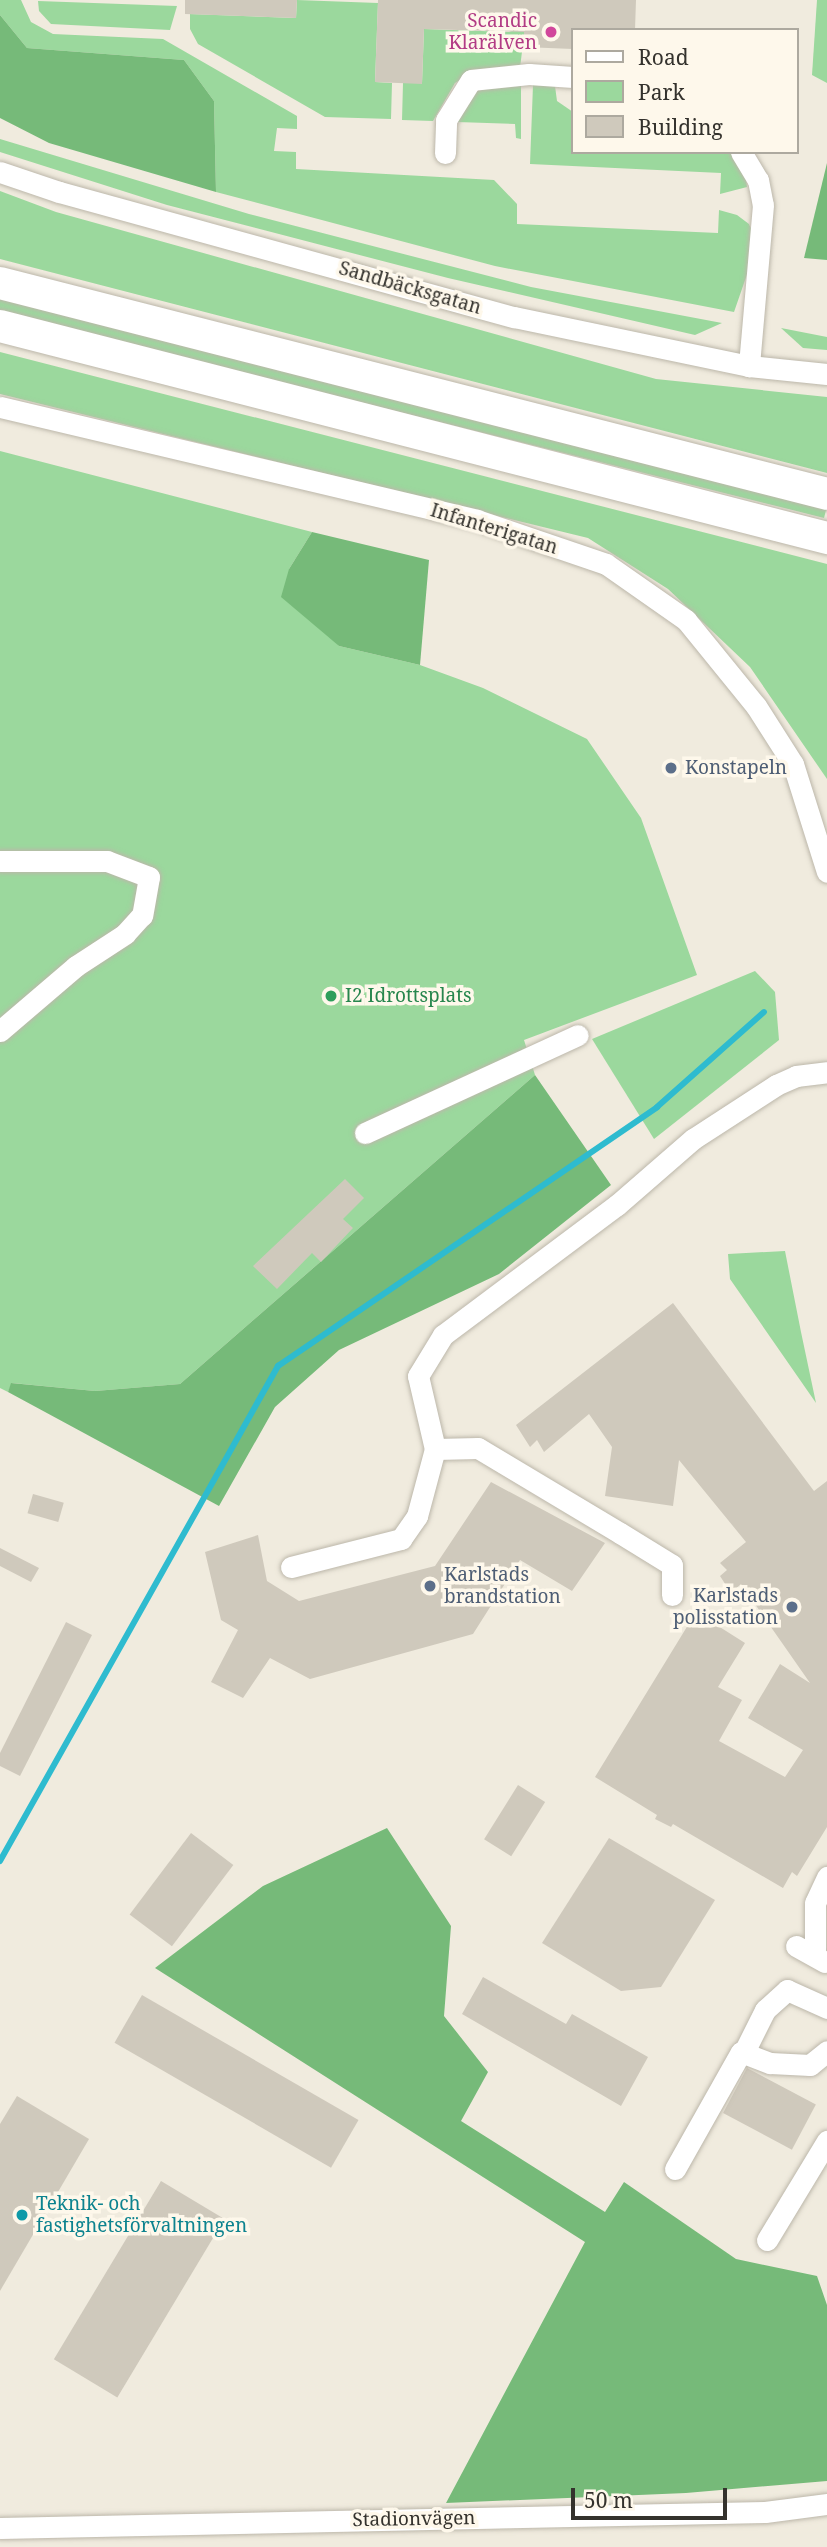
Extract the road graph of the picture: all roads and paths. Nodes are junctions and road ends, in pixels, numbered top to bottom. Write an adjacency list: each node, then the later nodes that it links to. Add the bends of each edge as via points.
1 (572, 77): 2 (street, via 529,74 471,80 446,120)
2 (445, 153)
3 (742, 154): 7 (street, via 758,180 763,205)
4 (0, 172): 7 (street, Sandbäcksgatan, via 514,317)
5 (0, 283): 10 (highway)
6 (0, 327): 11 (highway)
7 (749, 366): 8 (street, Sandbäcksgatan)
8 (827, 374)
9 (0, 407): 13 (street, Infanterigatan, via 477,520 606,564 686,620 756,706 793,764)
10 (827, 494)
11 (827, 538)
12 (0, 861): 14 (street, via 107,861 149,877 142,915 125,934 76,966)
13 (827, 872)
14 (0, 1031)
15 (578, 1035): 17 (street)
16 (827, 1072): 18 (street, via 796,1076 776,1085 693,1139 617,1205 443,1335 418,1376)
17 (365, 1133)
18 (435, 1449): 19 (street, via 417,1516 401,1539); 20 (street, via 478,1448 620,1533 671,1565)
19 (291, 1567)
20 (672, 1595)
21 (827, 1877): 22 (street, via 817,1898)
22 (820, 1915): 24 (street)
23 (796, 1946): 24 (street)
24 (821, 1959)
25 (827, 2008): 26 (street, via 787,1990 765,2010)
26 (745, 2050): 27 (street, via 770,2063 810,2065); 29 (street, via 737,2056)
27 (827, 2051)
28 (827, 2141): 30 (street)
29 (675, 2169)
30 (767, 2241)
31 (827, 2504): 32 (street, Stadionvägen, via 765,2512)
32 (0, 2528)

